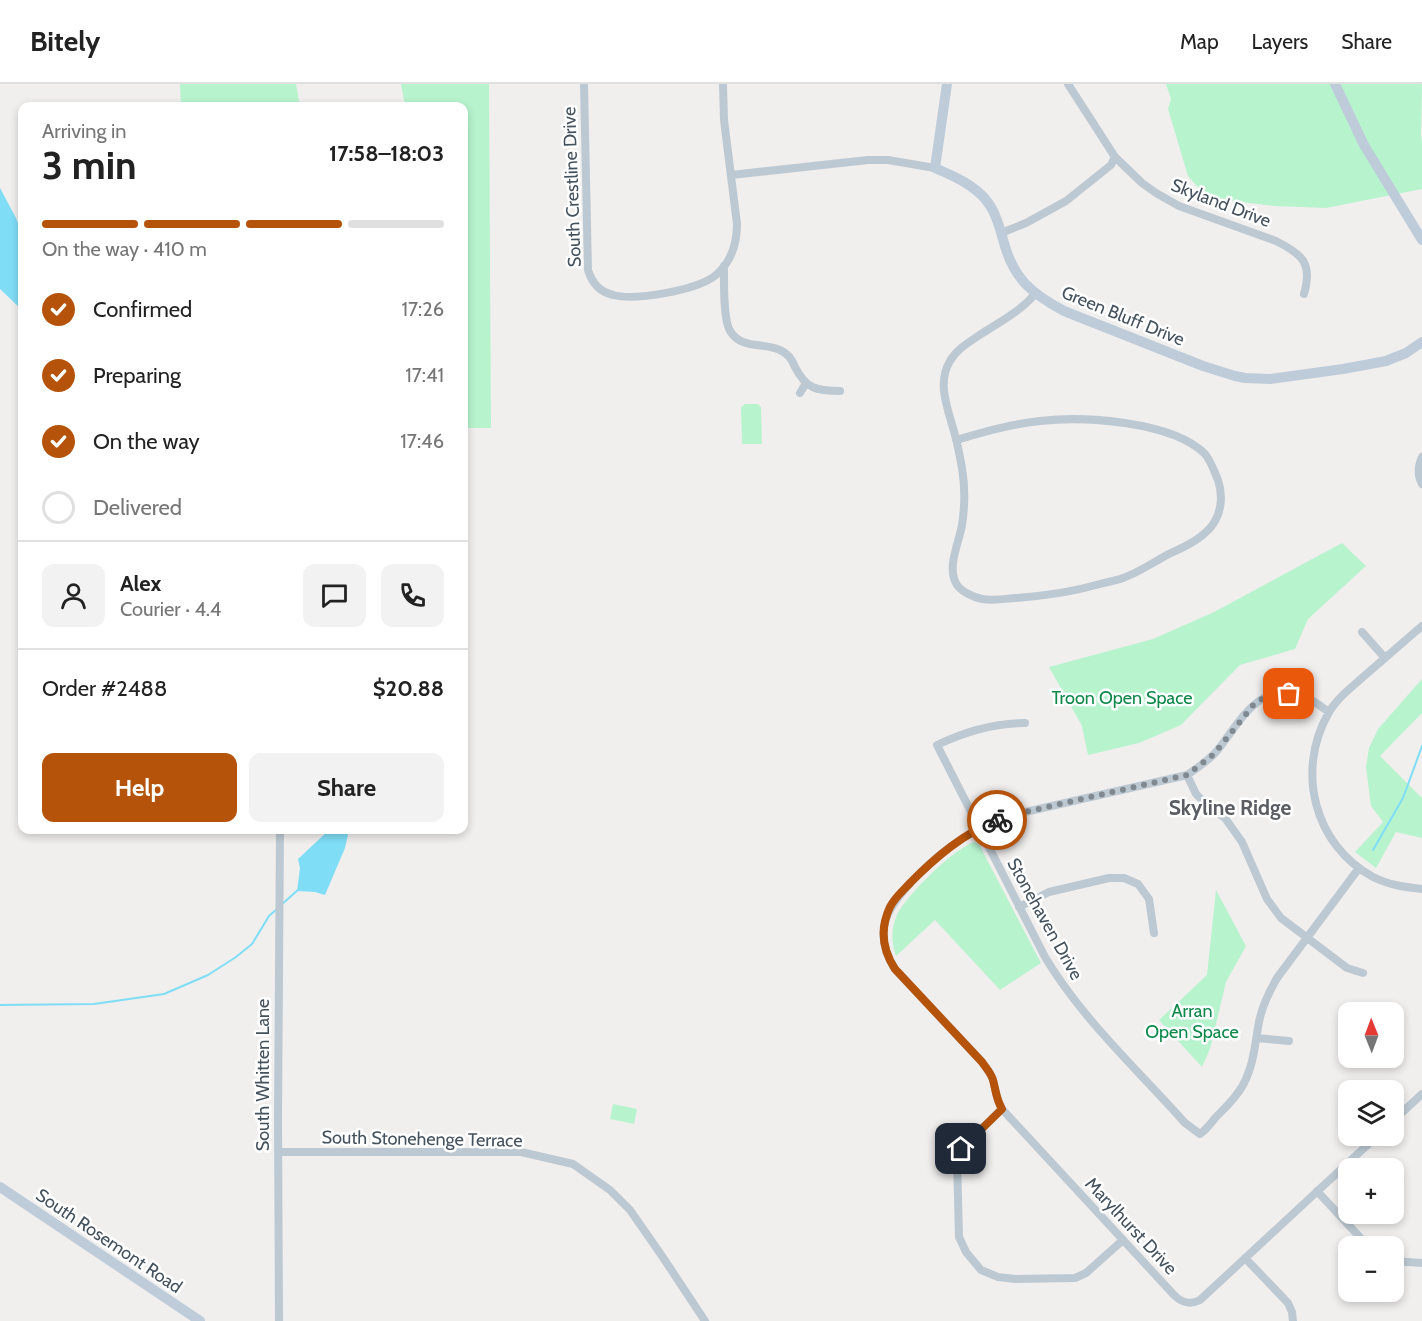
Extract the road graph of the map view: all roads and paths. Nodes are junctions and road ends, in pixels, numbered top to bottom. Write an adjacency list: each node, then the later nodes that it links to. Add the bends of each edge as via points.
1 (584, 84): 11 (street, South Crestline Drive, via 587,259 593,282 613,295 633,297 689,288 709,280)
2 (723, 84): 8 (street)
3 (947, 84): 7 (street)
4 (1068, 84): 6 (street, Skyland Drive)
5 (1335, 84): 10 (street, via 1364,145)
6 (1115, 157): 9 (street, via 1111,165 1066,201); 13 (street, Skyland Drive, via 1165,199 1291,249 1308,271)
7 (935, 168): 8 (street, Green Bluff Drive, via 867,160); 9 (street, Green Bluff Drive, via 984,198)
8 (731, 175): 11 (street, via 737,231)
9 (1001, 233): 12 (street, Green Bluff Drive, via 1012,265)
10 (1422, 240)
11 (724, 266): 15 (street, via 730,332 741,342 782,351)
12 (1035, 294): 14 (street, Green Bluff Drive, via 1064,311 1203,366 1245,378 1270,379 1386,361); 18 (street, via 950,360 944,385)
13 (1304, 294)
14 (1422, 342)
15 (806, 383): 16 (street, via 818,390); 17 (street)
16 (840, 391)
17 (800, 393)
18 (956, 440): 18 (street, via 964,489 954,575 962,590 982,599 1047,596 1122,578 1197,539 1212,526 1219,513 1220,486 1206,455 1183,440 1152,429 1114,422 1055,419 1007,426)
19 (1422, 457): 20 (street, via 1418,469)
20 (1422, 484)
21 (1422, 626): 23 (street)
22 (1362, 632): 23 (street)
23 (1385, 658): 24 (street)
24 (1329, 712): 26 (street, via 1298,695 1281,693 1263,698 1250,708 1214,754); 29 (street, via 1312,760 1315,801 1332,838)
25 (1025, 723): 27 (street, Stonehaven Drive, via 979,728 937,745)
26 (1187, 775): 27 (street, Marylhurst Drive, via 1012,815); 33 (street, via 1196,794 1225,818 1242,842 1275,912)
27 (979, 829): 31 (street, Stonehaven Drive); 38 (street, Marylhurst Drive, via 945,850 905,888 891,906 883,937 887,955 897,971 990,1072)
28 (280, 834): 41 (street, South Whitten Lane)
29 (1359, 868): 30 (street, via 1400,887); 33 (street, Stonehaven Drive)
30 (1422, 889)
31 (1019, 907): 32 (street, via 1049,892 1124,878 1138,884 1149,898); 35 (street, Stonehaven Drive, via 1049,964 1075,1002 1185,1123 1200,1134 1243,1086)
32 (1154, 933)
33 (1307, 939): 34 (street, via 1347,968); 35 (street, Stonehaven Drive, via 1269,992)
34 (1363, 973)
35 (1257, 1038): 36 (street)
36 (1290, 1041)
37 (1422, 1094): 39 (street)
38 (1002, 1109): 45 (street, Marylhurst Drive); 45 (street, via 961,1149 957,1158 959,1236 976,1265 998,1277 1075,1278)
39 (1404, 1111)
40 (1366, 1146): 43 (street, Marylhurst Drive)
41 (278, 1152): 50 (street, South Whitten Lane); 51 (street, South Stonehenge Terrace, via 521,1152 573,1164 610,1190 630,1210)
42 (0, 1187): 49 (street, South Rosemont Road)
43 (1317, 1191): 44 (street); 46 (street, Marylhurst Drive)
44 (1359, 1236)
45 (1123, 1240): 46 (street, Marylhurst Drive, via 1174,1295 1189,1303 1200,1300)
46 (1245, 1258): 52 (street, via 1288,1303)
47 (1404, 1262): 48 (street)
48 (1422, 1263)
49 (200, 1321)
50 (279, 1321)
51 (705, 1321)
52 (1293, 1321)

